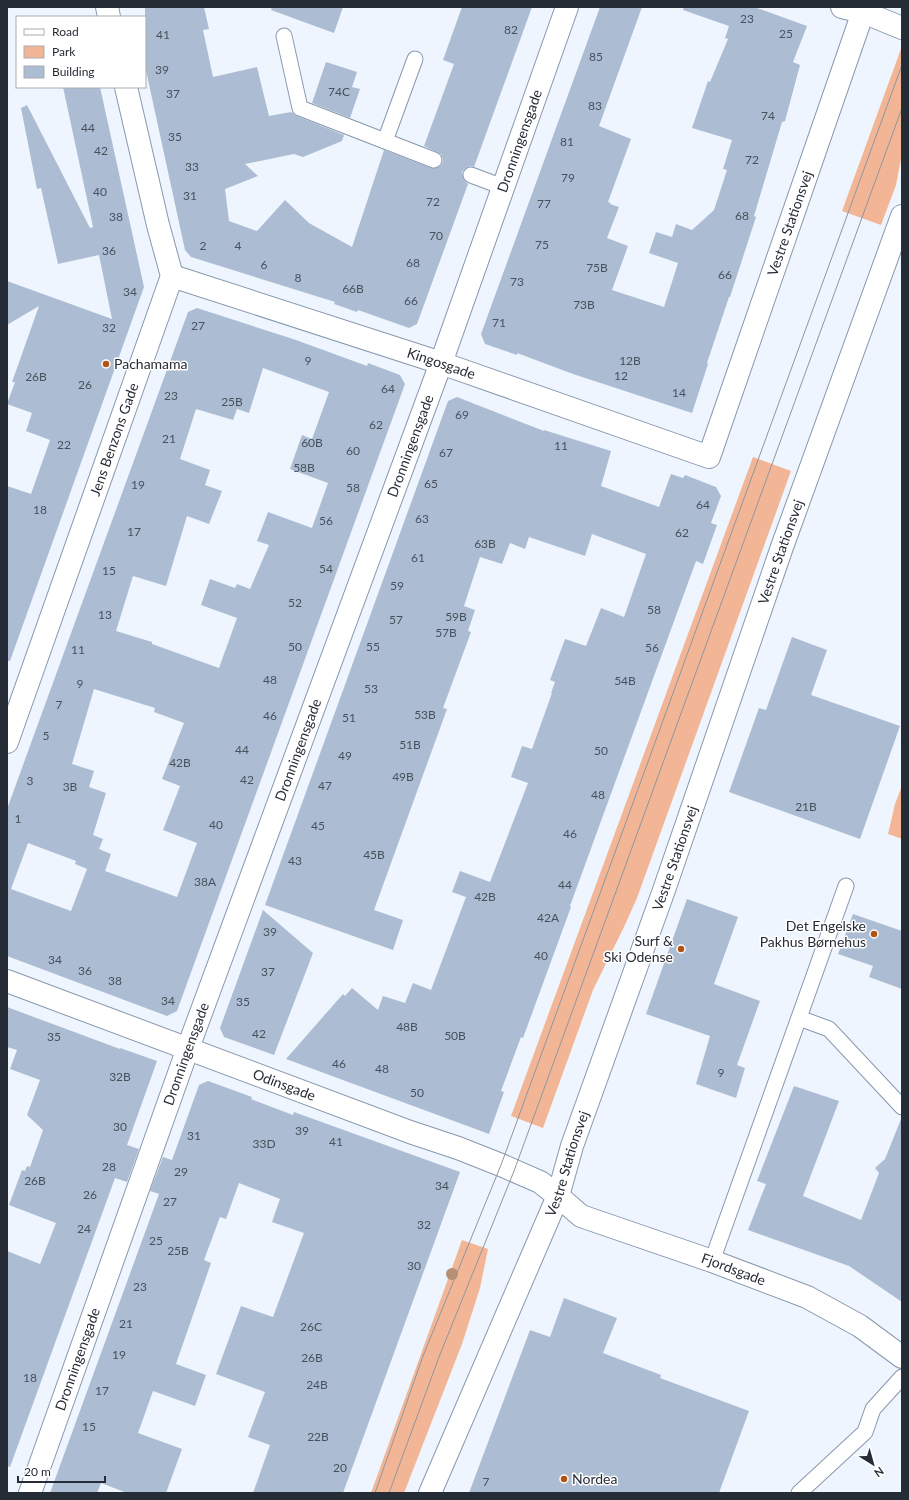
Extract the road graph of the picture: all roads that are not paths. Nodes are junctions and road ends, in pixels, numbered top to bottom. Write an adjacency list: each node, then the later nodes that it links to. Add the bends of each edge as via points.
1 (567, 7): 11 (street, Dronningensgade)
2 (842, 7): 3 (street)
3 (863, 12): 4 (street); 15 (street, Vestre Stationsvej)
4 (902, 28)
5 (284, 36): 8 (lane, via 300,108)
6 (415, 59): 8 (lane)
7 (126, 88): 13 (street)
8 (385, 141): 9 (lane)
9 (434, 160)
10 (471, 175): 11 (lane)
11 (503, 187): 14 (street, Dronningensgade)
12 (902, 216): 22 (street, Vestre Stationsvej, via 782,547 664,890 572,1146)
13 (172, 276): 14 (street, Kingosgade); 16 (street, Jens Benzons Gade)
14 (441, 363): 15 (street, Kingosgade); 20 (street, Dronningensgade)
15 (708, 457)
16 (7, 742)
17 (846, 886): 19 (lane)
18 (7, 981): 20 (street, Odinsgade)
19 (799, 1018): 21 (lane, via 829,1029); 23 (lane)
20 (188, 1048): 22 (street, Odinsgade, via 458,1148 540,1182); 26 (street, Dronningensgade)
21 (902, 1107)
22 (558, 1196): 23 (street, Fjordsgade, via 581,1216); 27 (street, Vestre Stationsvej)
23 (712, 1261): 24 (street, Fjordsgade, via 807,1297 860,1326)
24 (902, 1357)
25 (902, 1377): 28 (lane, via 873,1409 866,1432)
26 (30, 1493)
27 (430, 1493)
28 (799, 1493)

